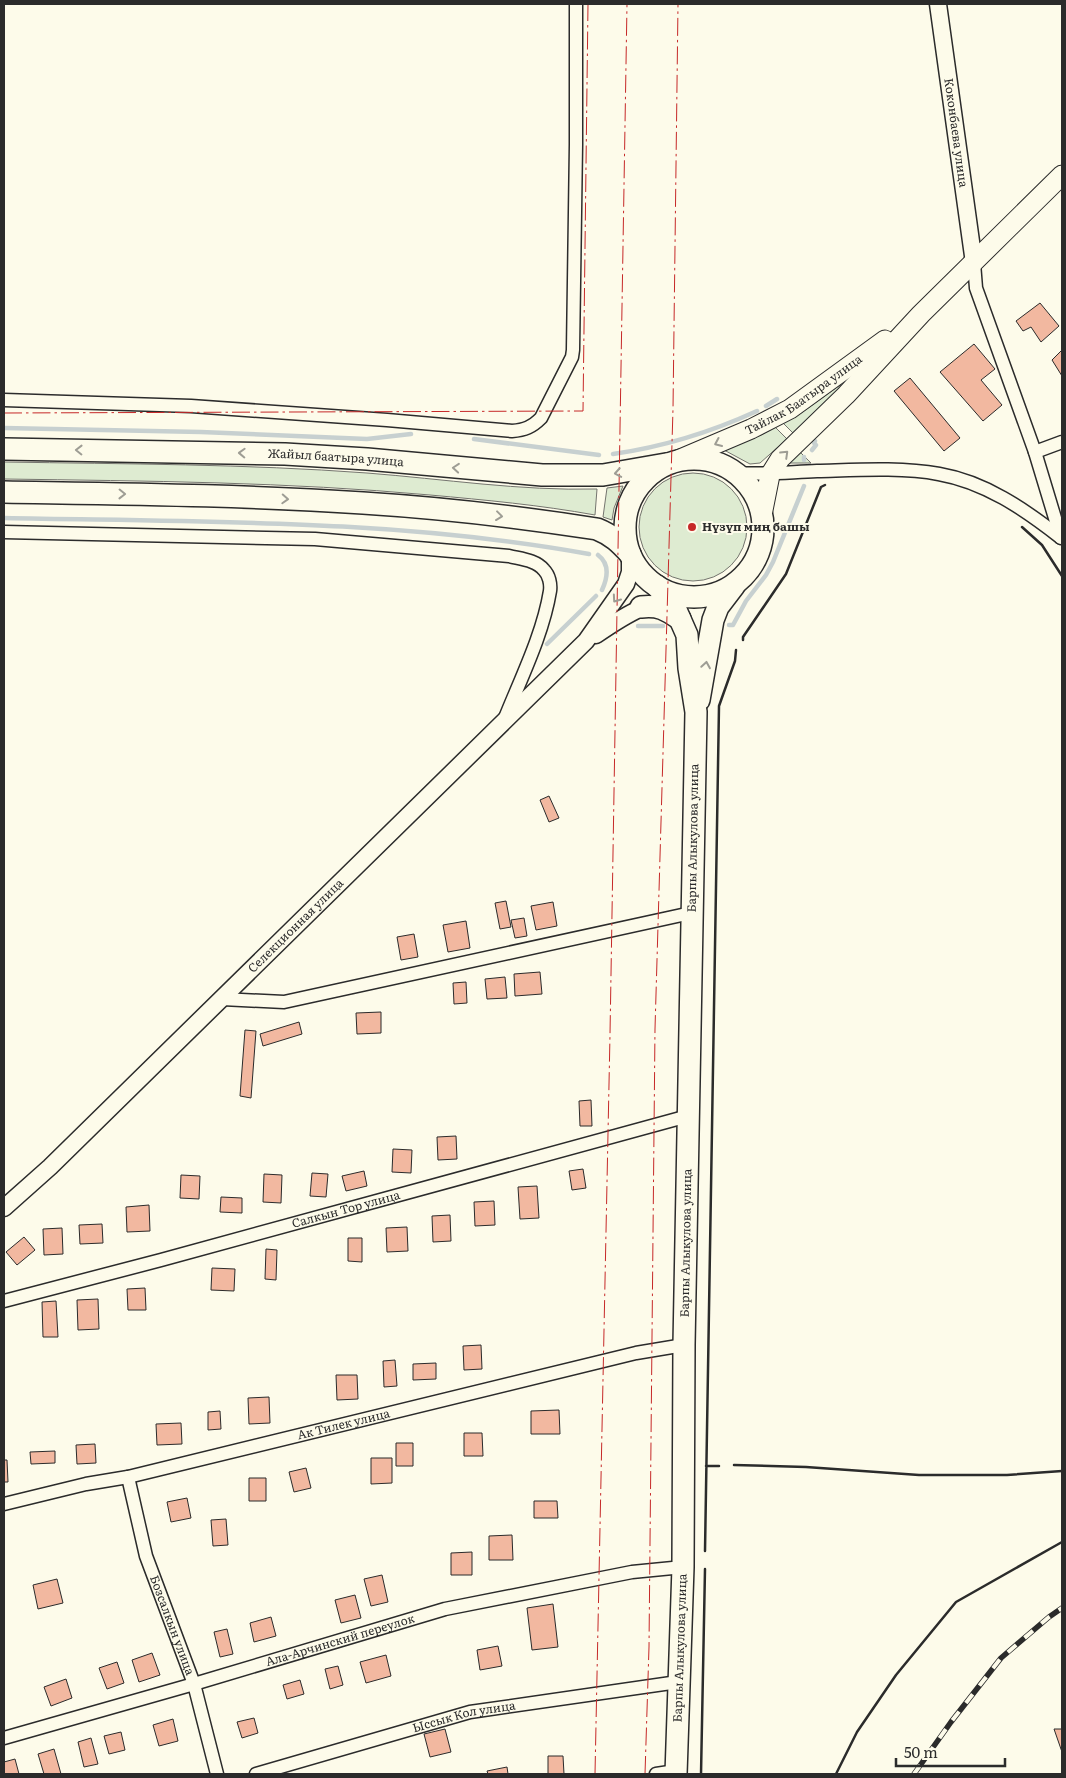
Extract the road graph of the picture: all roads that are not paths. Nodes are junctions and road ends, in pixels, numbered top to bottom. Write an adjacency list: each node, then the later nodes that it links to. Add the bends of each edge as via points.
1 (576, 4): 6 (street, via 573,350 541,418 533,426 512,431 192,406)
2 (938, 4): 4 (street, Коконбаева улица)
3 (1062, 175): 4 (main road, Тайлак Баатыра улица)
4 (974, 263): 5 (main road, Тайлак Баатыра улица); 9 (street, via 976,288)
5 (920, 314): 10 (main road, Тайлак Баатыра улица, one-way to 10, via 790,409); 12 (main road, Тайлак Баатыра улица, one-way to 5, via 780,459 846,395)
6 (4, 400)
7 (1062, 442): 9 (street)
8 (4, 449): 10 (main road, Жайыл баатыра улица, one-way to 8, via 603,475 550,476 285,454)
9 (1035, 452): 16 (street)
10 (672, 462): 11 (main road, via 690,459 715,462); 17 (main road, via 646,478 631,498 625,522)
11 (737, 473): 12 (street); 14 (main road, via 754,492)
12 (770, 475): 14 (main road, Тайлак Баатыра улица); 16 (street, via 888,470 940,474 962,480 1014,504)
13 (4, 492): 17 (main road, one-way to 17, via 282,499 485,514 597,529 613,537)
14 (762, 515): 18 (main road, via 759,552)
15 (4, 532): 24 (street, via 315,539 509,556 536,563 545,570 550,590 541,628)
16 (1061, 539)
17 (630, 554): 19 (main road, via 640,571); 22 (street, Селекционная улица, one-way to 22, via 626,584)
18 (737, 582): 19 (main road, via 715,594 691,597); 23 (main road, Барпы Алыкулова улица, one-way to 18, via 713,620 718,607)
19 (663, 593): 20 (street, Селекционная улица); 21 (main road, Барпы Алыкулова улица)
20 (641, 607): 21 (main road, via 663,609); 22 (street, Селекционная улица, via 622,616)
21 (682, 621): 23 (main road, Барпы Алыкулова улица, via 687,634)
22 (586, 642): 24 (street, Селекционная улица)
23 (696, 712): 25 (main road, Барпы Алыкулова улица)
24 (504, 722): 26 (street, Селекционная улица)
25 (691, 913): 26 (street, via 284,1002); 27 (main road, Барпы Алыкулова улица)
26 (222, 999): 28 (street, Селекционная улица)
27 (688, 1116): 29 (street, Салкын Тор улица); 30 (main road, Барпы Алыкулова улица)
28 (4, 1208)
29 (4, 1301)
30 (684, 1345): 31 (street, Ак Тилек улица, via 636,1353); 33 (main road, Барпы Алыкулова улица)
31 (128, 1478): 32 (street, Ак Тилек улица, via 86,1484); 35 (street, Бозсалкын улица, via 146,1556)
32 (4, 1504)
33 (683, 1567): 34 (main road, Барпы Алыкулова улица); 35 (street, Ала-Арчинский переулок, via 632,1572 445,1609)
34 (678, 1682): 37 (main road, Барпы Алыкулова улица); 39 (street, Ыссык Кол улица, via 470,1712)
35 (194, 1684): 36 (street, Ала-Арчинский переулок); 38 (street, Бозсалкын улица)
36 (4, 1738)
37 (670, 1773)
38 (217, 1774)
39 (256, 1774)

